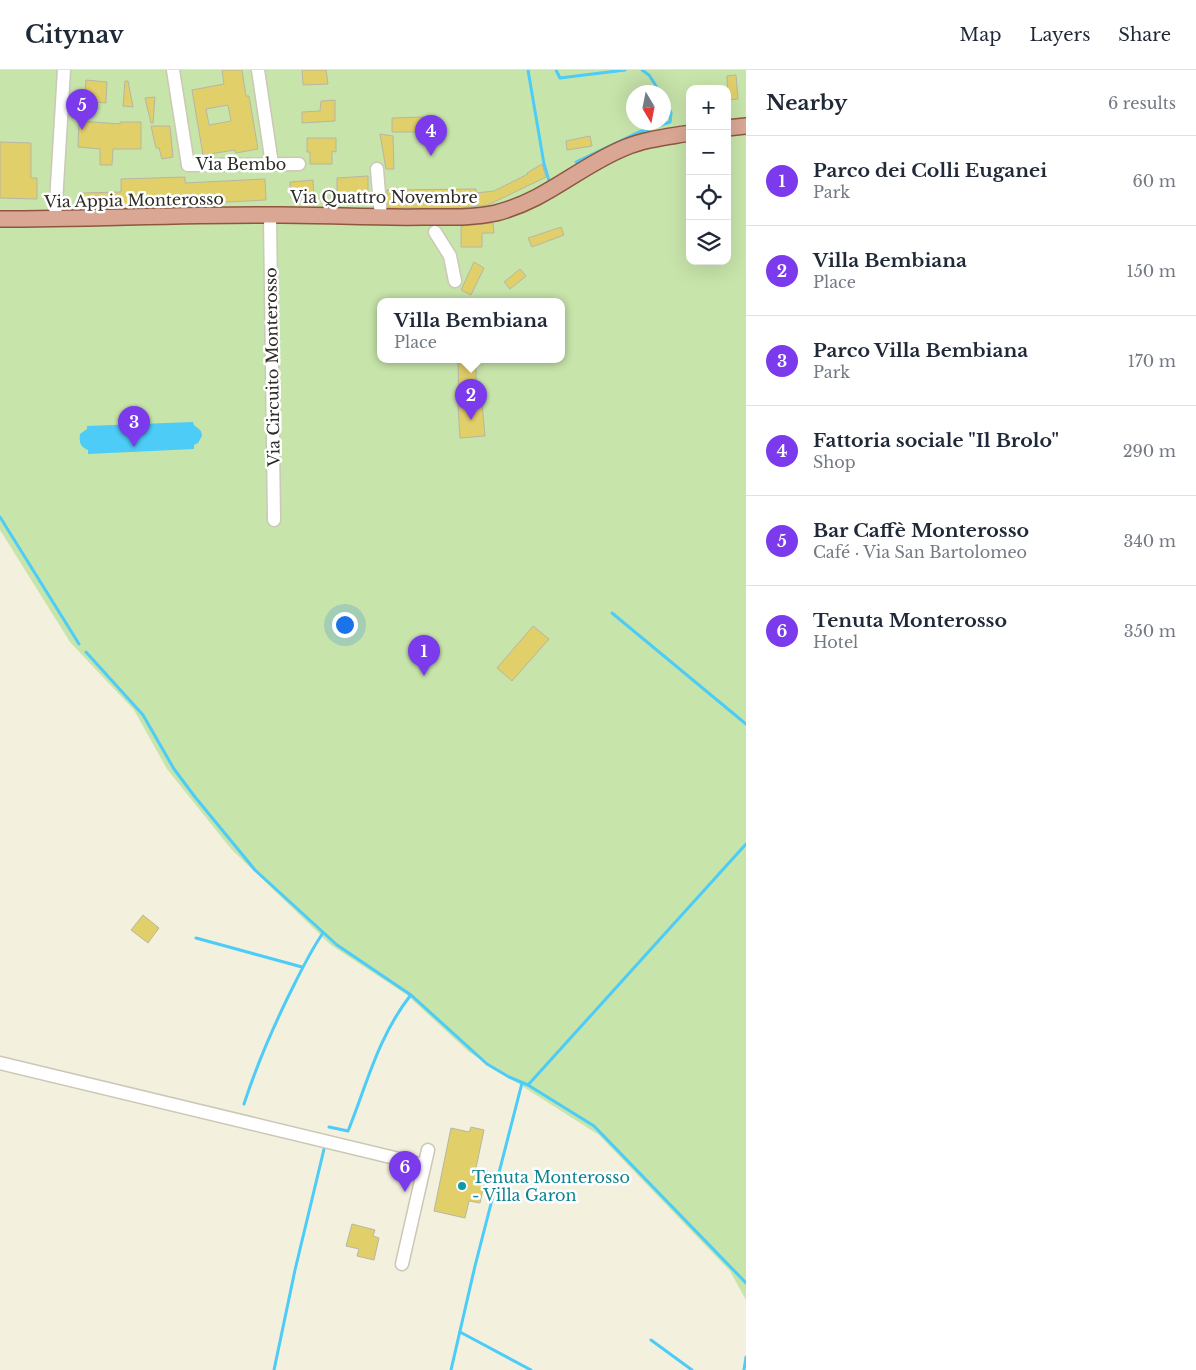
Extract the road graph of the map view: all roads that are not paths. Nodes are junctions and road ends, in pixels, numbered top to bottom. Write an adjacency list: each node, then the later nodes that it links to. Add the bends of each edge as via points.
1 (64, 70): 13 (street)
2 (174, 70): 7 (street, Via Bembo, via 188,165)
3 (258, 70): 7 (street)
4 (746, 126): 5 (main road)
5 (731, 128)
6 (686, 134): 11 (main road, Via Quattro Novembre, via 623,148 547,193 495,213)
7 (272, 164): 8 (street, Via Bembo)
8 (299, 164)
9 (378, 169): 11 (street)
10 (270, 215): 11 (main road, Via Quattro Novembre); 13 (main road, Via Appia Monterosso); 16 (street, Via Circuito Monterosso)
11 (381, 218)
12 (0, 219): 13 (main road, Via Appia Monterosso)
13 (55, 219)
14 (435, 232): 15 (street, via 450,256)
15 (455, 281)
16 (274, 520)
17 (0, 1063): 19 (street)
18 (428, 1150): 19 (street)
19 (424, 1164): 20 (street)
20 (402, 1264)

